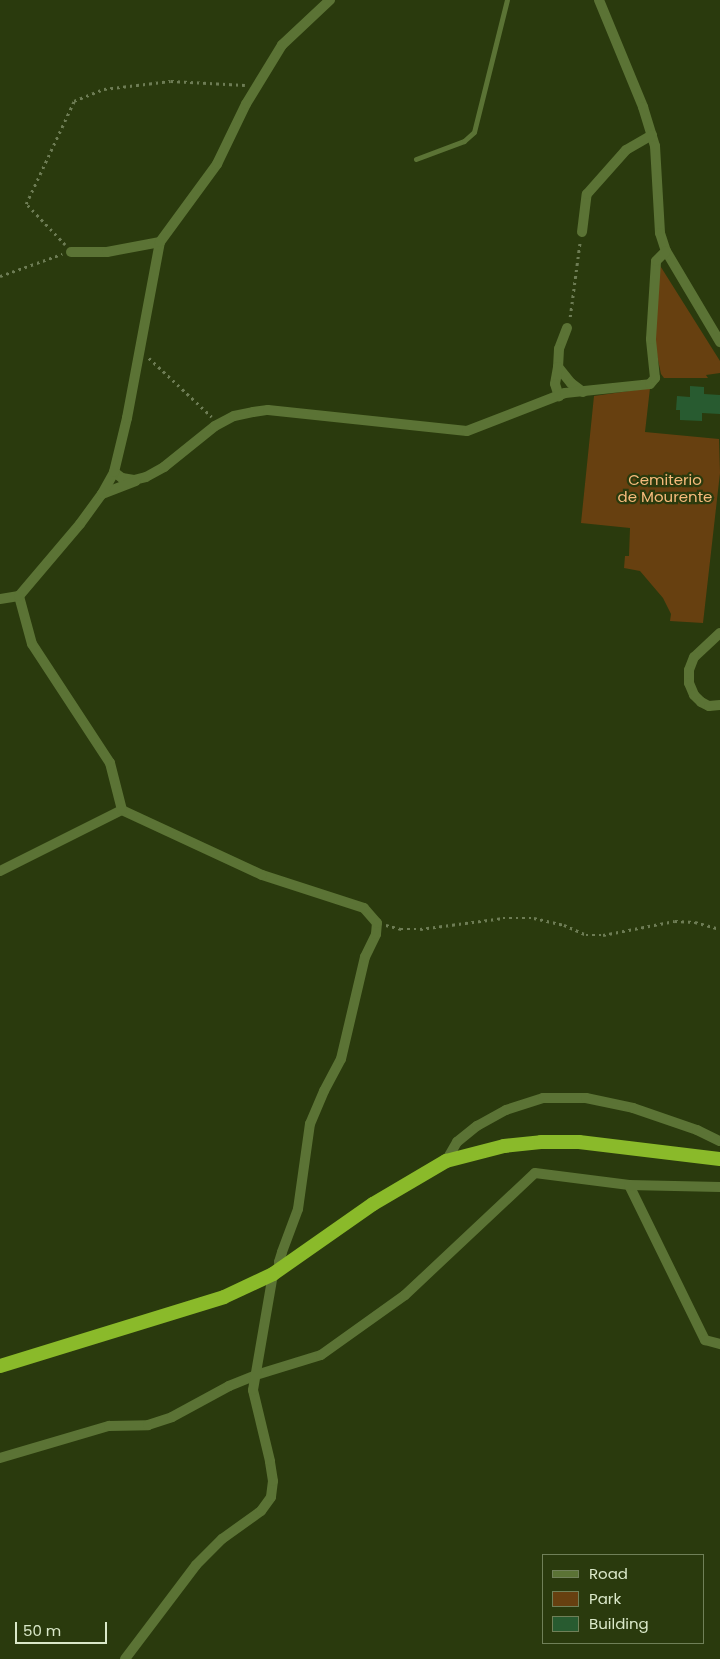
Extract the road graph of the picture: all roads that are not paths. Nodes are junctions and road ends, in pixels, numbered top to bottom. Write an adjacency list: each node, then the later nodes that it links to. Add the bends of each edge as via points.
1 (330, 0): 7 (street, via 282,45 217,164)
2 (507, 0): 5 (lane, via 474,132 464,141)
3 (599, 0): 4 (street)
4 (652, 135): 6 (street, via 626,150 587,194); 8 (street, via 657,158 660,233)
5 (416, 158)
6 (582, 232)
7 (160, 242): 9 (street, via 107,252); 15 (street)
8 (666, 251): 11 (street); 13 (street, via 656,261 651,339 654,382)
9 (71, 252)
10 (567, 328): 12 (street, via 559,349)
11 (720, 342)
12 (558, 367): 13 (street, via 571,383); 14 (street, via 555,384)
13 (584, 392): 14 (street)
14 (559, 396): 16 (street, via 467,431 268,410 234,416)
15 (114, 472): 16 (street, via 122,478 134,480); 17 (street)
16 (146, 477): 17 (street)
17 (102, 494): 18 (street)
18 (19, 596): 19 (street); 22 (street, via 32,644 110,763)
19 (0, 599)
20 (720, 633): 21 (street, via 694,657 689,676 694,695 709,706)
21 (720, 705)
22 (122, 810): 23 (street); 29 (street, via 262,875 364,908 377,923 376,934 365,957 341,1059 310,1124 298,1209)
23 (0, 871)
24 (720, 1141): 26 (street, via 633,1108 586,1098 543,1098 506,1110 477,1126 457,1142)
25 (720, 1159): 26 (highway, via 579,1142 541,1142 504,1146)
26 (446, 1161): 29 (highway, via 373,1204)
27 (630, 1185): 28 (street); 30 (street, via 705,1340); 32 (street, via 535,1173 405,1295 321,1355)
28 (720, 1187)
29 (277, 1272): 31 (highway, via 224,1297); 32 (street)
30 (720, 1344)
31 (0, 1366)
32 (256, 1375): 33 (street, via 172,1417 148,1425 109,1426); 34 (street, via 253,1390 270,1461 271,1497 262,1511 222,1539 196,1565)
33 (0, 1458)
34 (125, 1659)

